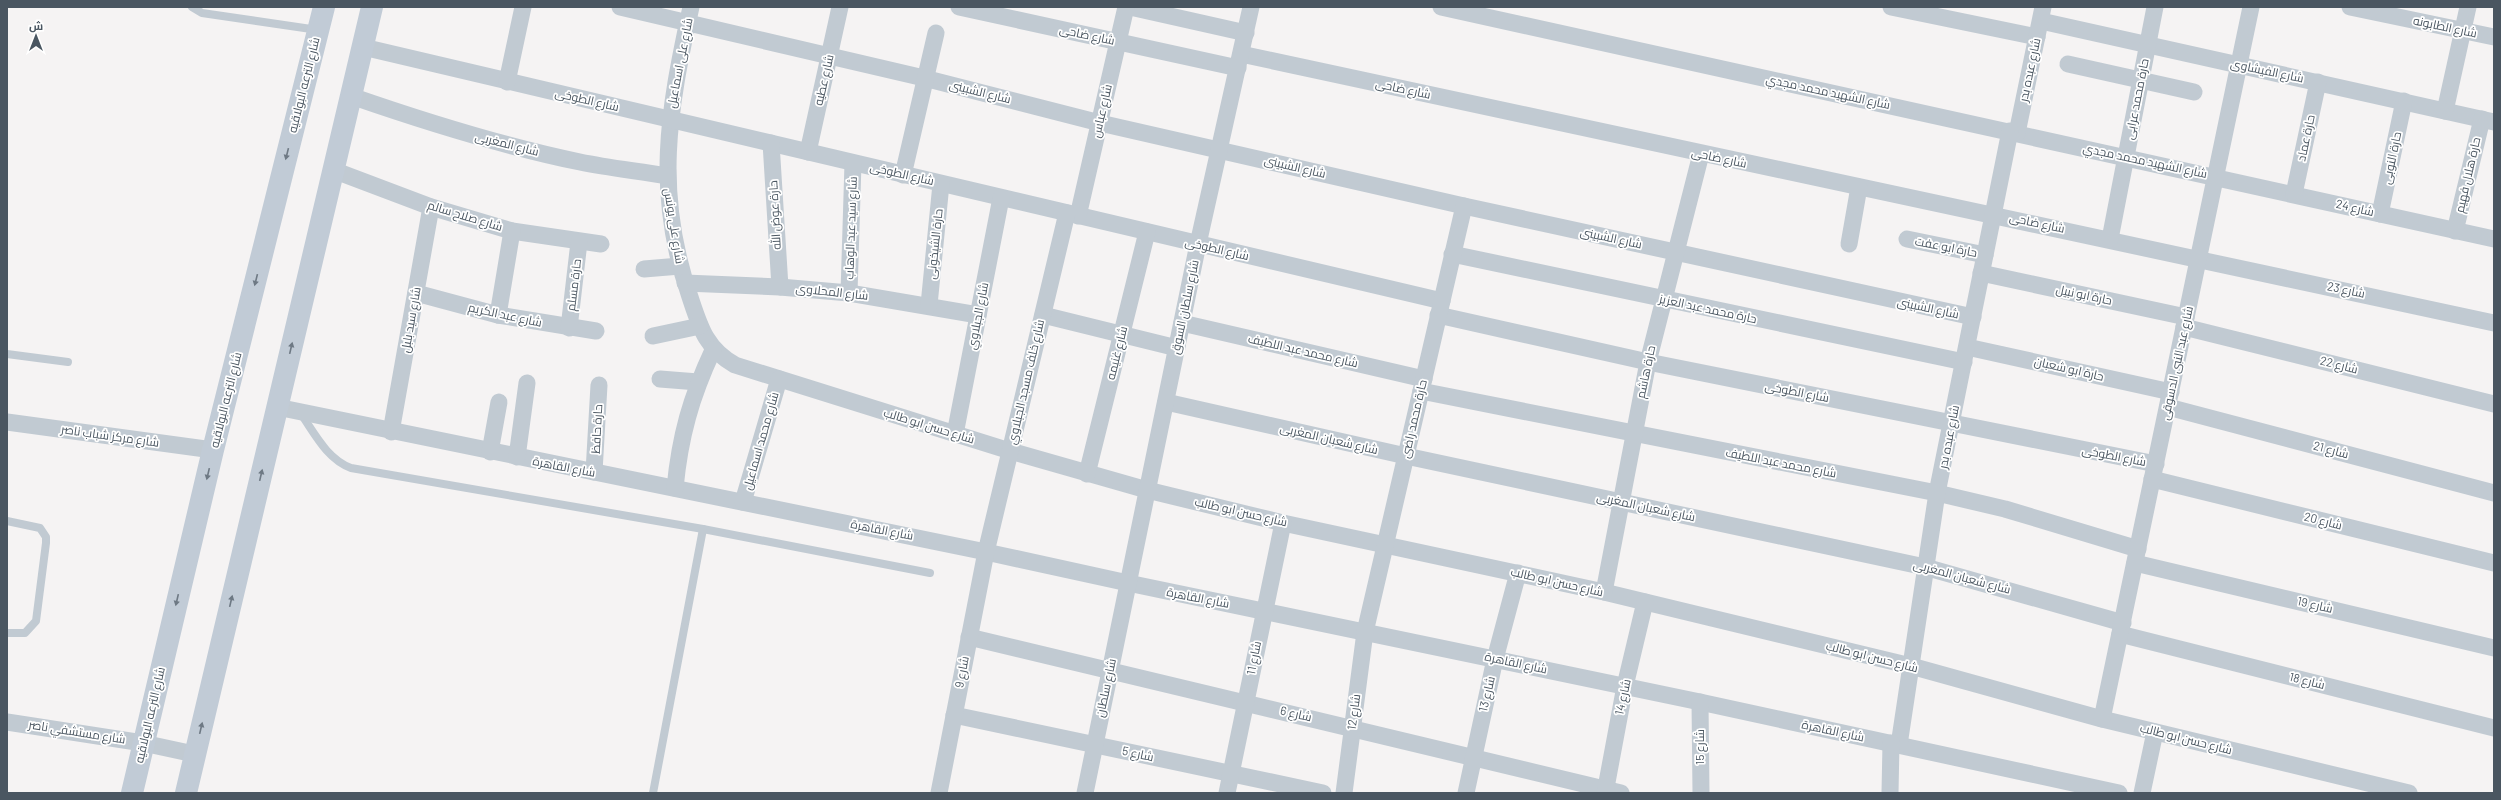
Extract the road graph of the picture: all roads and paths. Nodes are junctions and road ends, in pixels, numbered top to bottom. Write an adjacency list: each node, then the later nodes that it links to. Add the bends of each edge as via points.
1 (192, 7): 21 (lane, via 202,13)
2 (324, 7): 21 (street, شارع الترعه البولاقيه)
3 (372, 7): 28 (street)
4 (523, 7): 35 (street)
5 (620, 7): 19 (street, شارع الشبينى)
6 (840, 7): 29 (street, شارع عطيه)
7 (959, 7): 26 (street, شارع ضاحى)
8 (1126, 7): 26 (street, شارع عباس)
9 (1130, 7): 24 (street)
10 (1251, 7): 24 (street, شارع سلطان السوق)
11 (1441, 7): 18 (street, شارع الشهيد محمد مجدي)
12 (1891, 7): 20 (street, شارع الفيشاوى)
13 (2155, 7): 27 (street, حارة محمد عرابى)
14 (2251, 7): 32 (street, شارع عبد النبى الدسوقى)
15 (2350, 7): 17 (street, شارع الطابونه)
16 (2468, 7): 22 (street)
17 (2390, 11): 22 (street, شارع الطابونه)
18 (1504, 14): 44 (street, شارع الشهيد محمد مجدي)
19 (689, 15): 29 (street, شارع الشبينى); 41 (street, شارع على اسماعيل)
20 (2040, 22): 27 (street, شارع الفيشاوى); 44 (street, شارع عبده بدر)
21 (318, 30): 123 (street, شارع الترعه البولاقيه, one-way to 123)
22 (2463, 31): 25 (street, شارع الطابونه); 40 (street)
23 (936, 32): 33 (street)
24 (1246, 33): 30 (street, شارع سلطان السوق)
25 (2494, 37)
26 (1118, 42): 30 (street, شارع ضاحى); 43 (street, شارع عباس)
27 (2147, 44): 32 (street, شارع الفيشاوى); 34 (street, حارة محمد عرابى)
28 (363, 47): 35 (street, شارع الطوخى); 38 (street)
29 (830, 56): 33 (street, شارع الشبينى); 47 (street, شارع عطيه)
30 (1239, 61): 46 (street, شارع سلطان السوق); 48 (street, شارع ضاحى)
31 (2068, 64): 34 (street)
32 (2239, 65): 36 (street, شارع الفيشاوى); 54 (street, شارع عبد النبى الدسوقى)
33 (924, 78): 43 (street, شارع الشبينى); 52 (street)
34 (2141, 80): 37 (street); 49 (street, حارة محمد عرابى)
35 (507, 82): 41 (street, شارع الطوخى)
36 (2318, 82): 39 (street, شارع الفيشاوى); 57 (street, حارة عماد)
37 (2194, 92)
38 (351, 96): 51 (street); 53 (street, شارع المغربى, via 426,122 502,144 580,162)
39 (2404, 101): 40 (street, شارع الفيشاوى); 63 (street, حارة النوبى)
40 (2445, 111): 42 (street, شارع الفيشاوى)
41 (669, 120): 45 (street, شارع الطوخى); 53 (street, شارع على يونس)
42 (2488, 120): 65 (street, حارة هلال فهيم)
43 (1100, 123): 46 (street, شارع الشبينى); 61 (street, شارع عباس)
44 (2013, 132): 49 (street, شارع الشهيد محمد مجدي); 62 (street, شارع عبده بدر)
45 (771, 144): 47 (street, شارع الطوخى); 82 (street, حارة عوض الله)
46 (1219, 150): 59 (street, شارع الشبينى); 72 (street, شارع سلطان السوق)
47 (808, 152): 50 (street, شارع الطوخى)
48 (1701, 154): 56 (street, شارع ضاحى); 74 (street, حارة هاشم)
49 (2126, 157): 54 (street, شارع الشهيد محمد مجدي); 68 (street, حارة محمد عرابى)
50 (853, 163): 52 (street, شارع الطوخى); 84 (street, شارع سيد عبد الوهاب)
51 (333, 170): 60 (street, شارع صلاح سالم); 116 (street, one-way to 51)
52 (903, 175): 55 (street, شارع الطوخى)
53 (667, 176): 78 (street, شارع على يونس, via 670,212)
54 (2216, 177): 57 (street, شارع 24); 77 (street, شارع عبد النبى الدسوقى)
55 (941, 184): 58 (street, شارع الطوخى); 86 (street, حارة الشيخونى)
56 (1859, 187): 62 (street, شارع ضاحى); 73 (street)
57 (2294, 194): 63 (street, شارع 24)
58 (1001, 198): 61 (street, شارع الطوخى); 89 (street, شارع الجبلاوي)
59 (1464, 206): 74 (street, شارع الشبينى); 75 (street, حارة محمد راضى)
60 (431, 207): 64 (street, شارع صلاح سالم); 83 (street, شارع سيد بلبل)
61 (1073, 214): 66 (street, شارع الطوخى); 90 (street, شارع خلف مسجد الجبلاوي)
62 (1993, 214): 68 (street, شارع ضاحى); 76 (street, شارع عبده بدر)
63 (2380, 214): 65 (street, شارع 24)
64 (512, 231): 70 (street, شارع صلاح سالم); 88 (street)
65 (2455, 231): 69 (street, شارع 24)
66 (1147, 232): 72 (street, شارع الطوخى); 98 (street, شارع غنيمه)
67 (1907, 239): 76 (street, حارة ابو عفت)
68 (2110, 239): 77 (street, شارع ضاحى)
69 (2494, 239)
70 (579, 242): 71 (street, شارع صلاح سالم); 96 (street, حارة مسلم)
71 (601, 244)
72 (1198, 244): 87 (street, شارع الطوخى); 92 (street, شارع سلطان السوق)
73 (1849, 244)
74 (1674, 252): 85 (street, حارة هاشم); 91 (street, شارع الشبينى)
75 (1452, 254): 85 (street, حارة محمد عبد العزيز); 87 (street, حارة محمد راضى)
76 (1985, 255): 80 (street, شارع عبده بدر)
77 (2199, 258): 93 (street, شارع عبد النبى الدسوقى); 94 (street, شارع 23)
78 (680, 266): 79 (street); 81 (street, شارع على يونس)
79 (644, 269)
80 (1981, 273): 91 (street, شارع عبده بدر); 93 (street, حارة ابو نبيل)
81 (685, 283): 82 (street, شارع المحلاوى); 95 (street, شارع على يونس)
82 (780, 287): 84 (street, شارع المحلاوى)
83 (416, 293): 88 (street, شارع عبد الكريم); 120 (street, شارع سيد بلبل)
84 (849, 293): 86 (street, شارع المحلاوى)
85 (1663, 300): 103 (street, حارة محمد عبد العزيز); 105 (street, حارة هاشم)
86 (929, 305): 89 (street, شارع المحلاوى)
87 (1440, 308): 105 (street, شارع الطوخى); 111 (street, حارة محمد راضى)
88 (498, 315): 96 (street, شارع عبد الكريم)
89 (978, 315): 122 (street, شارع الجبلاوي)
90 (1043, 315): 98 (street); 124 (street, شارع خلف مسجد الجبلاوي)
91 (1973, 317): 103 (street, شارع عبده بدر)
92 (1182, 322): 100 (street, شارع سلطان السوق); 111 (street, شارع محمد عبد اللطيف)
93 (2185, 322): 112 (street, شارع عبد النبى الدسوقى); 115 (street, شارع 22)
94 (2494, 323)
95 (700, 326): 99 (street); 101 (street, شارع على يونس)
96 (568, 328): 97 (street, شارع عبد الكريم)
97 (596, 331)
98 (1122, 334): 100 (street); 130 (street, شارع غنيمه)
99 (653, 336)
100 (1177, 348): 114 (street, شارع سلطان السوق)
101 (713, 350): 107 (street, شارع حسن ابو طالب, via 735,365); 108 (street)
102 (7, 354): 104 (lane)
103 (1965, 354): 112 (street, حارة ابو شعبان); 119 (street, شارع عبده بدر)
104 (68, 362)
105 (1648, 362): 119 (street, شارع الطوخى); 121 (street, حارة هاشم)
106 (660, 379): 108 (street)
107 (779, 379): 122 (street, شارع حسن ابو طالب); 136 (street, شارع محمد اسماعيل)
108 (698, 382): 131 (street, via 678,452)
109 (526, 383): 127 (street)
110 (599, 385): 128 (street, حارة حافظ)
111 (1422, 385): 121 (street, شارع محمد عبد اللطيف); 126 (street, حارة محمد راضى)
112 (2169, 400): 129 (street, شارع عبد النبى الدسوقى); 134 (street, شارع 21)
113 (499, 402): 125 (street)
114 (1166, 402): 126 (street, شارع شعبان المغربى); 132 (street, شارع سلطان السوق)
115 (2494, 404)
116 (277, 407): 117 (street, شارع القاهرة); 171 (street, one-way to 116)
117 (300, 412): 120 (street, شارع القاهرة); 139 (lane, via 327,452 351,468)
118 (7, 422): 123 (street, شارع مركز شباب ناصر)
119 (1952, 423): 129 (street, شارع الطوخى); 133 (street, شارع عبده بدر)
120 (390, 432): 125 (street, شارع القاهرة)
121 (1633, 433): 133 (street, شارع محمد عبد اللطيف); 135 (street, حارة هاشم)
122 (955, 434): 124 (street, شارع حسن ابو طالب)
123 (213, 450): 168 (street, شارع الترعه البولاقيه, one-way to 168)
124 (1010, 451): 130 (street, شارع حسن ابو طالب); 141 (street, شارع خلف مسجد الجبلاوي)
125 (490, 452): 127 (street, شارع القاهرة)
126 (1406, 456): 135 (street, شارع شعبان المغربى); 140 (street, حارة محمد راضى)
127 (517, 457): 128 (street, شارع القاهرة)
128 (594, 472): 131 (street, شارع القاهرة)
129 (2154, 472): 142 (street, شارع عبد النبى الدسوقى); 143 (street, شارع 20)
130 (1087, 474): 132 (street, شارع حسن ابو طالب)
131 (675, 488): 136 (street, شارع القاهرة)
132 (1147, 490): 138 (street, شارع حسن ابو طالب); 147 (street, شارع سلطان السوق)
133 (1937, 493): 142 (street, شارع محمد عبد اللطيف, via 2012,512); 144 (street, شارع عبده بدر)
134 (2494, 493)
135 (1620, 501): 144 (street, شارع شعبان المغربى); 148 (street, حارة هاشم)
136 (743, 502): 141 (street, شارع القاهرة)
137 (7, 521): 153 (lane, via 40,528 46,537 46,543 36,621 25,633)
138 (1282, 523): 140 (street, شارع حسن ابو طالب); 150 (street, شارع 11)
139 (703, 529): 145 (lane); 177 (lane)
140 (1386, 544): 146 (street, شارع حسن ابو طالب); 152 (street, حارة محمد راضى)
141 (986, 552): 147 (street, شارع القاهرة); 154 (street, شارع 9)
142 (2137, 556): 151 (street, شارع عبد النبى الدسوقى); 155 (street, شارع 19)
143 (2494, 563)
144 (1925, 567): 151 (street, شارع شعبان المغربى); 157 (street, شارع عبده بدر)
145 (930, 573)
146 (1518, 573): 148 (street, شارع حسن ابو طالب); 156 (street, شارع 13)
147 (1128, 583): 150 (street, شارع القاهرة); 158 (street, شارع سلطان)
148 (1604, 592): 149 (street, شارع حسن ابو طالب)
149 (1645, 602): 157 (street, شارع حسن ابو طالب); 159 (street, شارع 14)
150 (1263, 611): 152 (street, شارع القاهرة); 160 (street, شارع 11)
151 (2122, 629): 163 (street, شارع عبد النبى الدسوقى); 166 (street, شارع 18)
152 (1365, 632): 156 (street, شارع القاهرة); 165 (street, شارع 12)
153 (7, 633)
154 (969, 637): 158 (street, شارع 6); 162 (street, شارع 9)
155 (2494, 648)
156 (1495, 659): 159 (street, شارع القاهرة); 172 (street, شارع 13)
157 (1911, 666): 163 (street, شارع حسن ابو طالب); 170 (street, شارع عبده بدر)
158 (1110, 670): 160 (street, شارع 6); 169 (street, شارع سلطان)
159 (1625, 686): 161 (street, شارع القاهرة); 174 (street, شارع 14)
160 (1245, 702): 165 (street, شارع 6); 173 (street, شارع 11)
161 (1700, 702): 170 (street, شارع القاهرة); 184 (street, شارع 15)
162 (954, 715): 169 (street, شارع 5); 178 (street, شارع 9)
163 (2102, 719): 167 (street, شارع حسن ابو طالب)
164 (7, 722): 168 (street, شارع مستشفي ناصر)
165 (1352, 727): 172 (street, شارع 6); 182 (street, شارع 12)
166 (2494, 728)
167 (2155, 732): 187 (street); 188 (street, شارع حسن ابو طالب)
168 (143, 743): 171 (street, شارع مستشفي ناصر); 175 (street, شارع الترعه البولاقيه)
169 (1095, 744): 173 (street, شارع 5); 179 (street, شارع سلطان)
170 (1895, 744): 185 (street, شارع عبده بدر); 186 (street, شارع القاهرة)
171 (194, 754): 176 (street)
172 (1473, 757): 174 (street, شارع 6); 183 (street, شارع 13)
173 (1231, 773): 180 (street, شارع 11); 181 (street, شارع 5)
174 (1610, 792)
175 (132, 793)
176 (186, 793)
177 (654, 793)
178 (939, 793)
179 (1085, 793)
180 (1227, 793)
181 (1323, 793)
182 (1344, 793)
183 (1466, 793)
184 (1701, 793)
185 (1890, 793)
186 (2119, 793)
187 (2142, 793)
188 (2409, 793)

